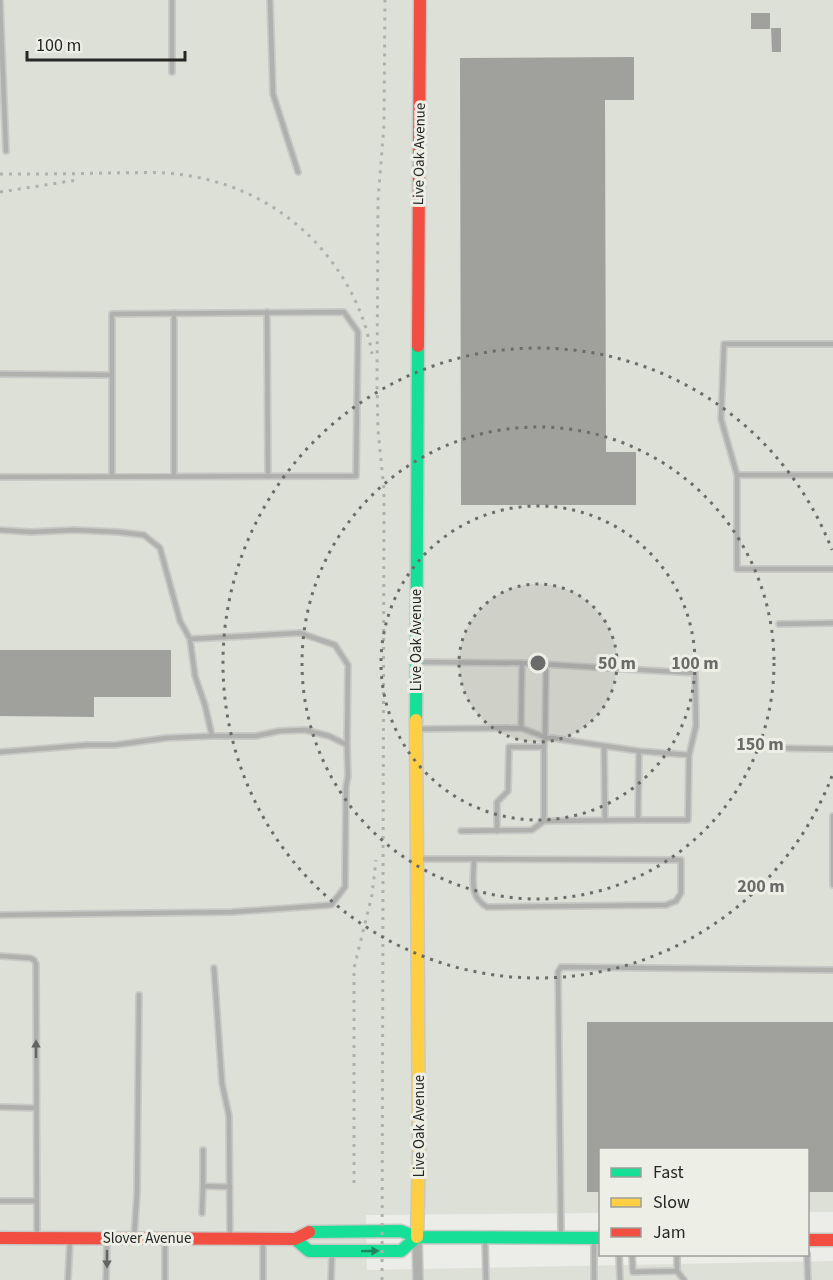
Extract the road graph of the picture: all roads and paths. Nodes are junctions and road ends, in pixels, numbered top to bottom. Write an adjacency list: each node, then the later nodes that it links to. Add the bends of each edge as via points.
1 (0, 0): 6 (lane)
2 (172, 0): 5 (lane)
3 (270, 0): 7 (lane, via 273,94)
4 (420, 0): 24 (street, Live Oak Avenue)
5 (172, 72)
6 (6, 152)
7 (298, 172)
8 (267, 312): 9 (lane); 16 (lane); 16 (lane, via 344,312 358,332 356,476)
9 (174, 314): 12 (lane, via 112,314); 15 (lane)
10 (833, 344): 13 (lane, via 724,344 721,419)
11 (0, 374): 12 (lane)
12 (112, 375): 14 (lane)
13 (737, 475): 17 (lane); 20 (lane, via 737,569)
14 (112, 476): 15 (lane); 18 (lane)
15 (174, 476): 16 (lane)
16 (268, 476)
17 (833, 476)
18 (0, 477)
19 (0, 530): 23 (lane, via 144,535 160,548 177,613)
20 (833, 569)
21 (833, 623): 22 (lane)
22 (779, 624)
23 (190, 639): 29 (lane, via 195,676); 31 (lane, via 300,633 335,645 348,665)
24 (416, 662): 25 (lane); 28 (street, Live Oak Avenue)
25 (522, 663): 26 (lane); 27 (lane)
26 (546, 665): 30 (lane); 38 (lane, via 695,673 696,726)
27 (521, 728): 28 (lane); 30 (lane)
28 (416, 729): 45 (street, Live Oak Avenue)
29 (212, 736): 31 (lane, via 305,730); 37 (lane)
30 (544, 737): 32 (lane); 33 (lane)
31 (347, 745): 48 (lane, via 345,887 331,905 222,912)
32 (604, 746): 36 (lane); 40 (lane)
33 (544, 747): 42 (lane); 44 (lane, via 509,747 508,791 497,802)
34 (771, 748): 35 (lane)
35 (833, 749)
36 (639, 751): 38 (lane); 41 (lane)
37 (0, 752)
38 (689, 755): 41 (lane, via 688,820)
39 (833, 816): 47 (lane)
40 (605, 820): 41 (lane); 42 (lane)
41 (638, 820)
42 (544, 821): 44 (lane, via 532,830)
43 (461, 831): 44 (lane)
44 (497, 831)
45 (417, 859): 46 (lane); 61 (street, Live Oak Avenue)
46 (474, 859): 46 (lane, via 474,892 478,902 487,906 666,905 676,901 681,893 681,860)
47 (833, 885)
48 (0, 915)
49 (0, 956): 54 (lane, one-way to 49, via 36,964 30,958)
50 (214, 968): 57 (lane, via 222,1083 230,1116)
51 (833, 970): 68 (lane, via 561,968)
52 (139, 995): 66 (lane)
53 (0, 1107): 54 (lane)
54 (36, 1108): 59 (lane)
55 (203, 1150): 56 (lane)
56 (203, 1186): 57 (lane); 60 (lane)
57 (230, 1187): 71 (lane)
58 (0, 1201): 59 (lane)
59 (37, 1201): 63 (lane)
60 (202, 1213)
61 (417, 1237): 67 (street, Slover Avenue); 73 (street, Slover Avenue, via 401,1231 310,1231); 76 (street, Slover Avenue, one-way to 61, via 401,1251); 87 (street, Live Oak Avenue)
62 (0, 1238): 63 (street, Slover Avenue)
63 (37, 1238): 64 (street, Slover Avenue)
64 (70, 1238): 65 (street, Slover Avenue); 82 (lane)
65 (107, 1238): 66 (street, Slover Avenue); 83 (lane, one-way to 83)
66 (134, 1238): 70 (street, Slover Avenue)
67 (485, 1238): 68 (street, Slover Avenue); 88 (lane)
68 (561, 1238): 69 (street, Slover Avenue)
69 (597, 1238): 89 (lane)
70 (165, 1239): 71 (street, Slover Avenue); 84 (lane)
71 (231, 1239): 72 (street, Slover Avenue)
72 (263, 1239): 73 (street, Slover Avenue); 85 (lane)
73 (295, 1239): 76 (street, Slover Avenue, via 309,1251)
74 (809, 1240): 75 (street)
75 (833, 1240)
76 (332, 1251): 86 (lane)
77 (619, 1256): 90 (lane)
78 (633, 1256): 81 (lane, via 633,1272)
79 (677, 1256): 81 (lane)
80 (807, 1256): 92 (lane)
81 (677, 1271): 91 (lane)
82 (68, 1280)
83 (106, 1280)
84 (165, 1280)
85 (263, 1280)
86 (331, 1280)
87 (418, 1280)
88 (486, 1280)
89 (594, 1280)
90 (620, 1280)
91 (684, 1280)
92 (808, 1280)

